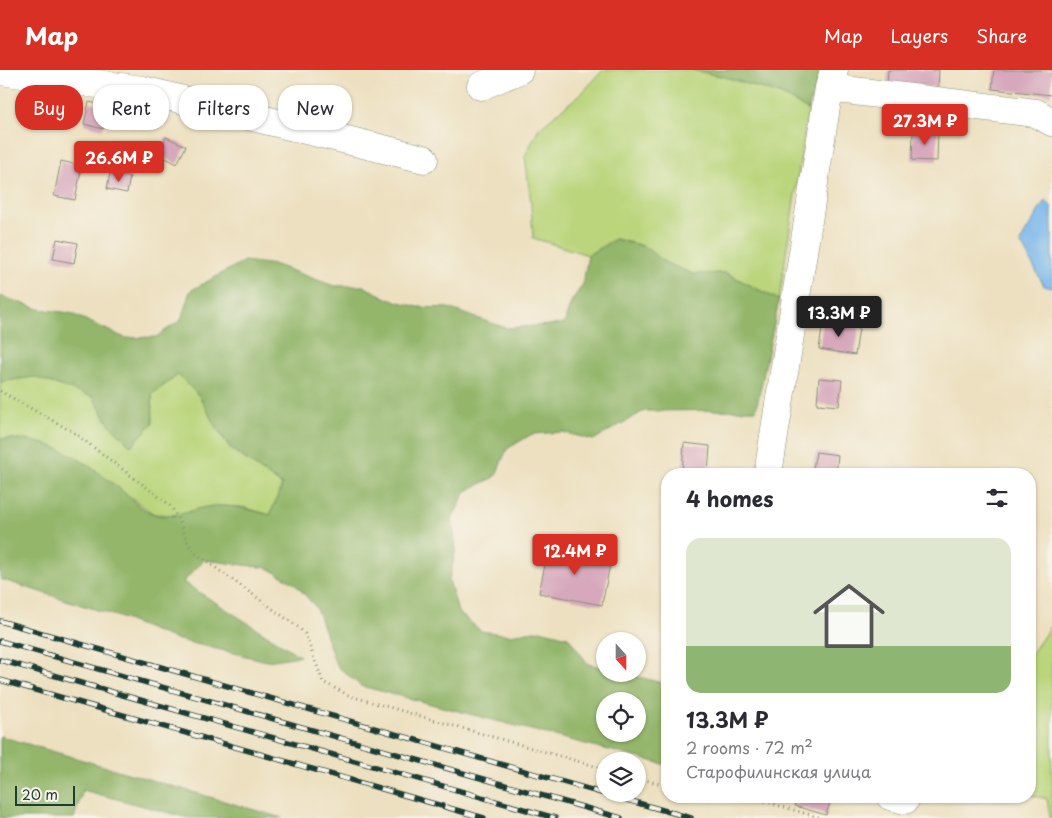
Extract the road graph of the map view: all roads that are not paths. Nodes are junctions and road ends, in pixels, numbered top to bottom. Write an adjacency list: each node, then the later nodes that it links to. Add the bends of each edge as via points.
1 (519, 70): 4 (street)
2 (0, 71): 6 (street, via 143,90)
3 (832, 79): 5 (street, via 1036,113); 7 (street)
4 (481, 86)
5 (1052, 122)
6 (424, 159)
7 (769, 468)

